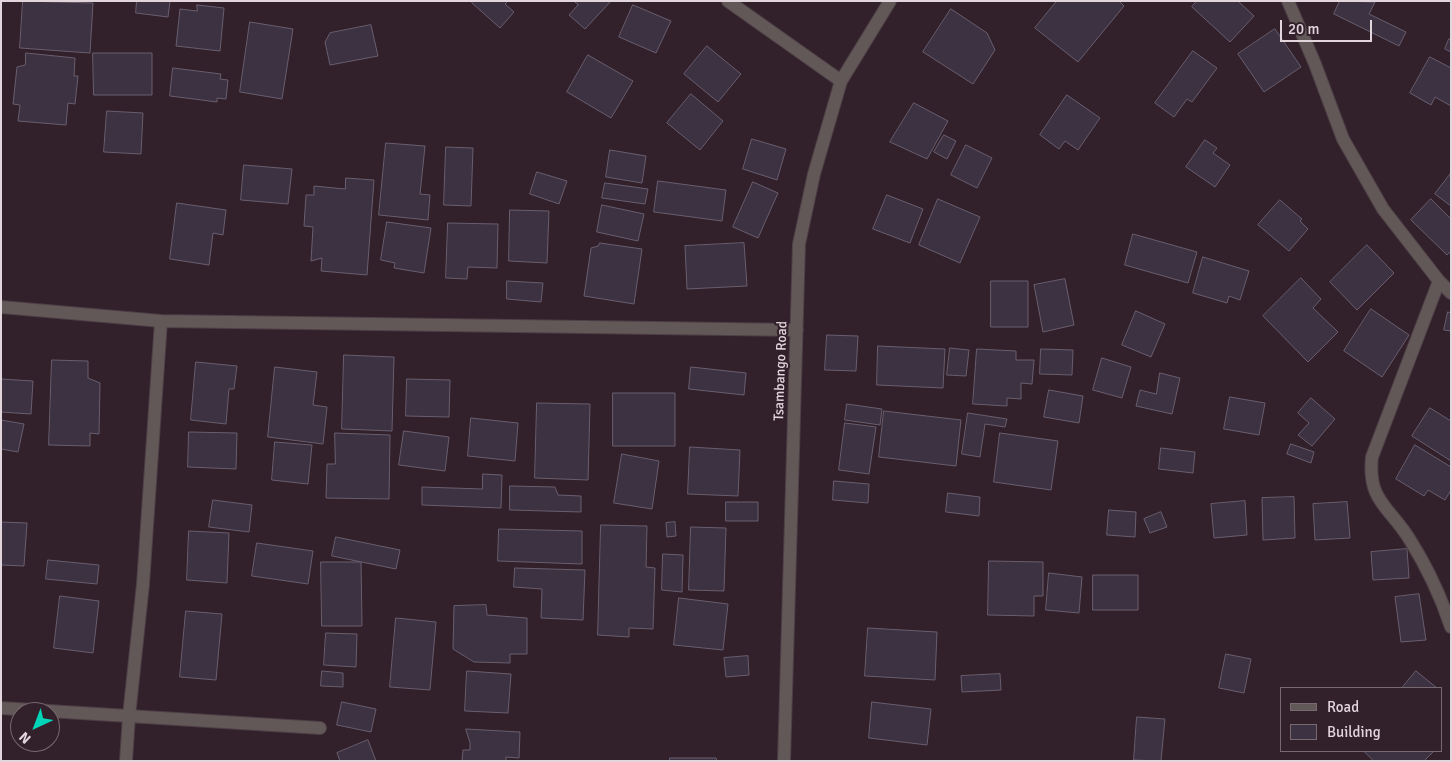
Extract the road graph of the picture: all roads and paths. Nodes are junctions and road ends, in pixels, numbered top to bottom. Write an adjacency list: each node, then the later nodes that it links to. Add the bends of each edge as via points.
1 (728, 1): 4 (street)
2 (890, 1): 4 (street, Tsambango Road)
3 (1288, 1): 5 (street, via 1342,139 1383,209)
4 (841, 81): 9 (street, Tsambango Road, via 814,174 799,244)
5 (1439, 280): 6 (street); 10 (street, via 1372,457 1370,474 1375,494 1410,540 1443,601)
6 (1451, 292)
7 (1, 306): 8 (street)
8 (161, 320): 9 (street); 12 (street, via 143,584)
9 (797, 330): 15 (street, Tsambango Road)
10 (1451, 627)
11 (1, 708): 12 (street)
12 (129, 716): 13 (street); 14 (street)
13 (320, 728)
14 (126, 761)
15 (784, 761)

